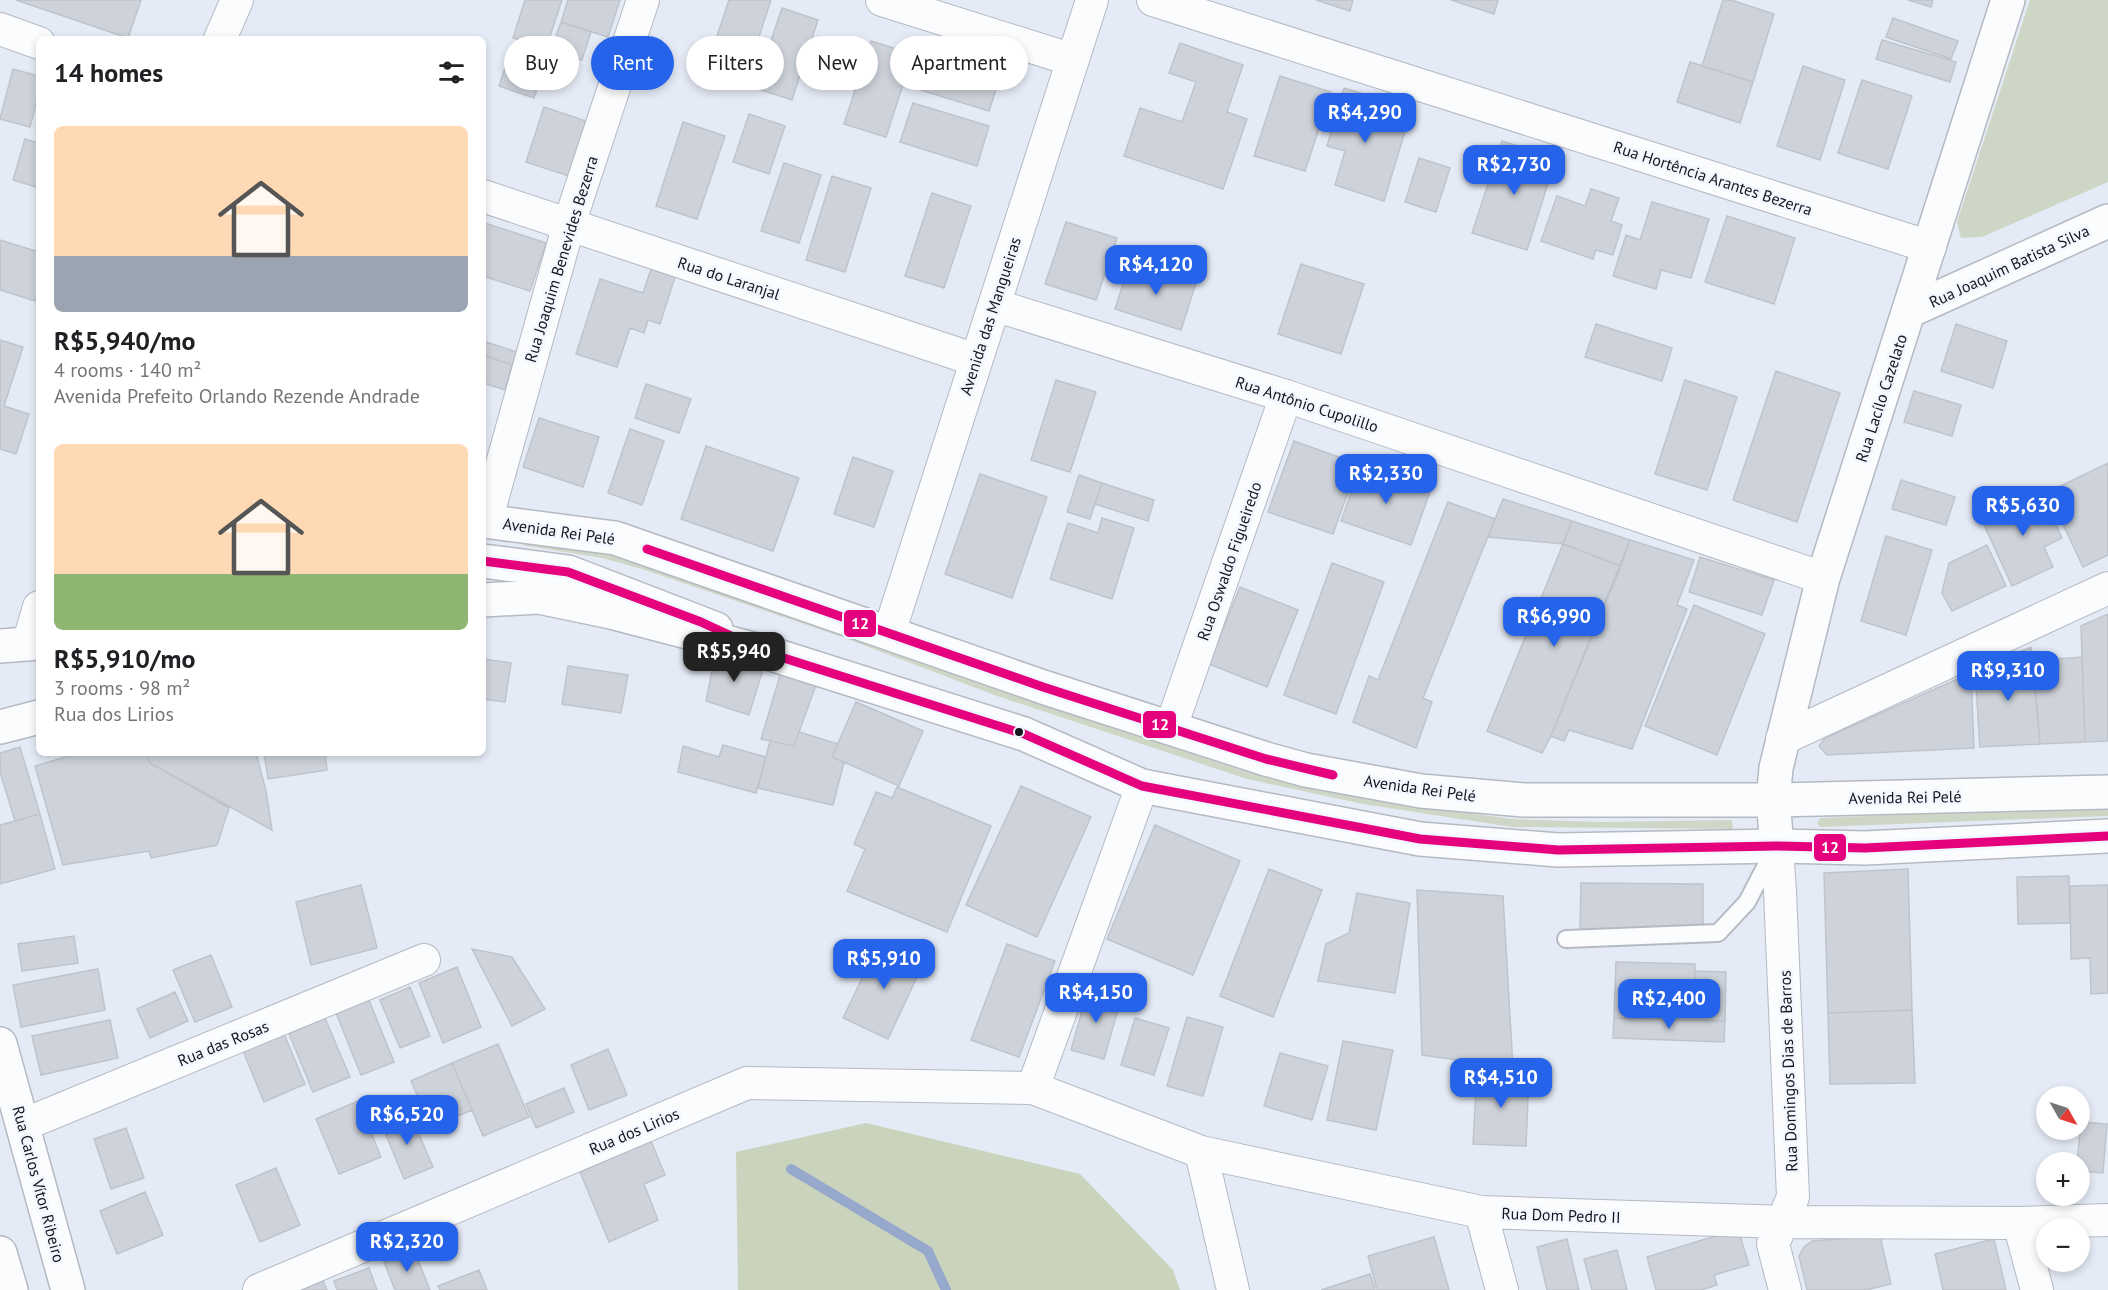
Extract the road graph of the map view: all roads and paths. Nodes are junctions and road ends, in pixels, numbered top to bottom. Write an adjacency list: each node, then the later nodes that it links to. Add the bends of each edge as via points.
1 (237, 0): 8 (street)
2 (643, 0): 13 (street, Rua Joaquim Benevides Bezerra)
3 (882, 0): 10 (street)
4 (1092, 0): 10 (street, Avenida das Mangueiras)
5 (1153, 0): 14 (street, Rua Hortência Arantes Bezerra)
6 (2008, 0): 14 (main road, Rua Lacílo Cazelato)
7 (0, 29): 9 (street)
8 (221, 36)
9 (36, 42)
10 (1073, 60): 15 (street, Avenida das Mangueiras)
11 (486, 197): 13 (street, Rua do Laranjal)
12 (2108, 221): 16 (main road, Rua Joaquim Batista Silva)
13 (568, 224): 17 (street, Rua do Laranjal); 19 (street, Rua Joaquim Benevides Bezerra)
14 (1930, 247): 16 (main road, Rua Lacílo Cazelato)
15 (994, 305): 17 (street, Avenida das Mangueiras); 18 (street, Rua Antônio Cupolillo)
16 (1909, 312): 22 (main road, Rua Lacílo Cazelato)
17 (976, 360): 26 (street, Avenida das Mangueiras)
18 (1286, 396): 22 (street, Rua Antônio Cupolillo); 31 (street, Rua Oswaldo Figueiredo)
19 (486, 517)
20 (486, 521): 26 (main road, Avenida Rei Pelé, via 615,538)
21 (486, 561): 28 (main road, via 568,572 701,622)
22 (1822, 579): 32 (main road, Rua Lacílo Cazelato)
23 (2108, 588): 32 (street)
24 (486, 600): 28 (main road, via 539,597)
25 (36, 614): 27 (street)
26 (889, 633): 31 (main road, Avenida Rei Pelé)
27 (22, 645)
28 (768, 653): 33 (main road, via 1024,734)
29 (36, 718): 30 (main road)
30 (0, 727)
31 (1171, 727): 35 (main road, Avenida Rei Pelé, via 1305,770 1421,790 1524,800)
32 (1782, 739): 35 (main road, Rua Lacílo Cazelato)
33 (1142, 786): 37 (main road, via 1420,839 1558,850); 41 (street)
34 (2108, 792): 35 (main road, Avenida Rei Pelé)
35 (1773, 800): 37 (main road, Rua Lacílo Cazelato)
36 (2108, 836): 37 (main road, via 1865,848)
37 (1777, 846): 38 (lane, via 1747,902 1719,933); 46 (street, Rua Domingos Dias de Barros, via 1793,1197)
38 (1566, 939)
39 (424, 960): 42 (street, Rua das Rosas)
40 (0, 1044): 42 (main road, Rua Carlos Vítor Ribeiro)
41 (1033, 1088): 43 (street, Rua Dom Pedro II); 51 (street, Rua dos Lirios, via 747,1083)
42 (23, 1125): 50 (main road, Rua Carlos Vítor Ribeiro)
43 (1202, 1152): 44 (street, Rua Dom Pedro II); 52 (street)
44 (1481, 1212): 46 (street, Rua Dom Pedro II); 53 (street)
45 (2108, 1220): 47 (street, Rua Dom Pedro II)
46 (1784, 1222): 47 (street, Rua Dom Pedro II); 54 (street, Rua Domingos Dias de Barros, via 1773,1244)
47 (2019, 1223): 55 (street)
48 (0, 1253): 49 (main road)
49 (11, 1290)
50 (68, 1290)
51 (259, 1290)
52 (1233, 1290)
53 (1502, 1290)
54 (1785, 1290)
55 (2037, 1290)

